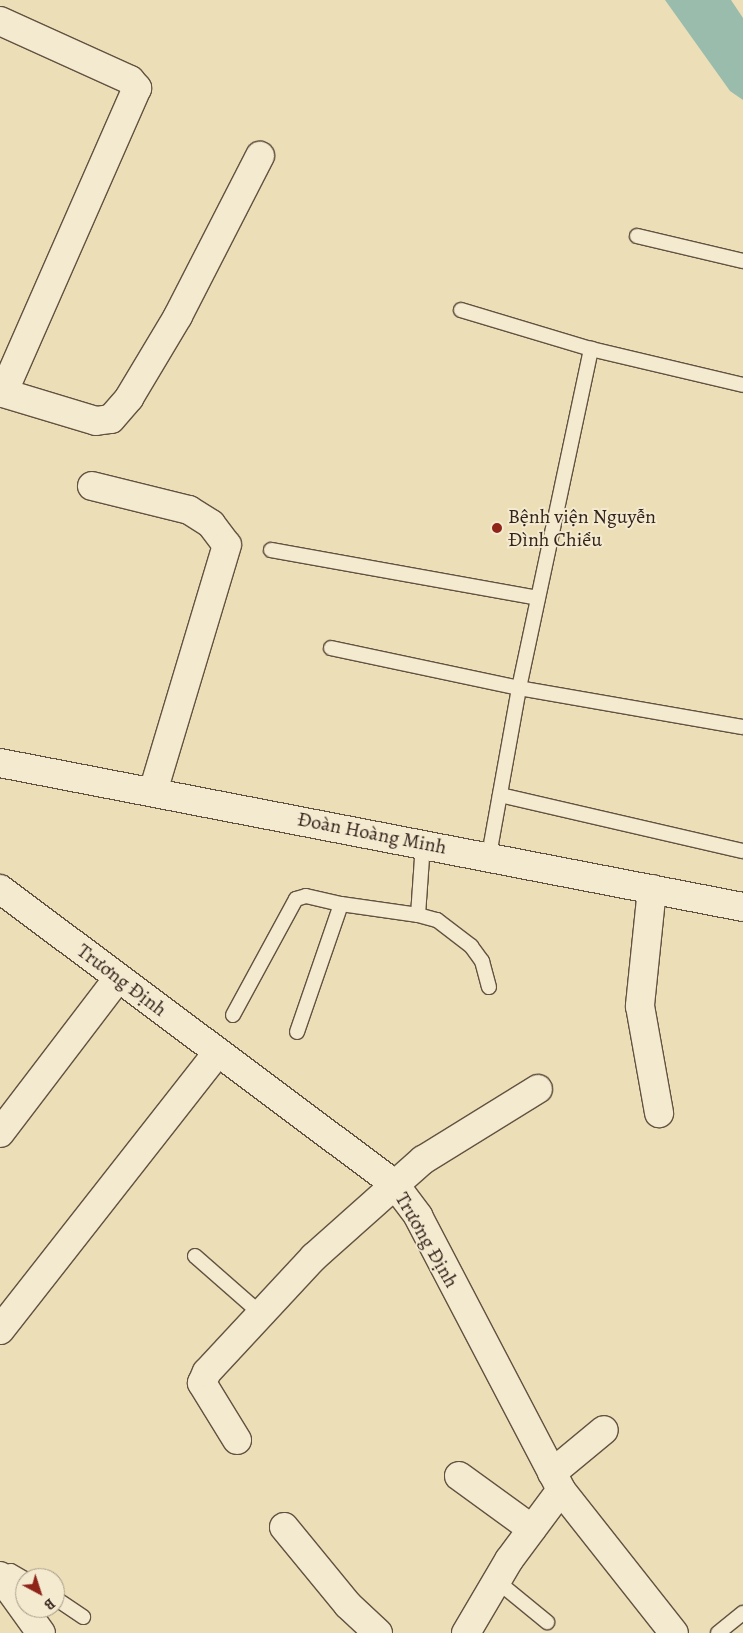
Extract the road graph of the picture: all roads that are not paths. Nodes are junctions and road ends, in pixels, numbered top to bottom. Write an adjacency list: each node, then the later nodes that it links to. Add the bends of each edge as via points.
1 (0, 21): 8 (street, via 130,80 136,88)
2 (260, 156): 8 (street, via 178,316 129,398 111,419 96,421)
3 (637, 236): 4 (lane)
4 (743, 261)
5 (461, 310): 6 (lane)
6 (591, 349): 7 (lane); 11 (lane)
7 (743, 385)
8 (2, 392)
9 (92, 486): 16 (street, via 189,510 211,524 227,545)
10 (271, 550): 11 (lane)
11 (538, 598): 13 (lane)
12 (331, 648): 13 (lane)
13 (519, 688): 14 (lane); 17 (lane)
14 (743, 727)
15 (0, 762): 16 (street, Đoàn Hoàng Minh)
16 (153, 792): 18 (street, Đoàn Hoàng Minh)
17 (500, 795): 19 (lane); 20 (lane)
18 (423, 843): 20 (street, Đoàn Hoàng Minh); 25 (lane)
19 (743, 850)
20 (489, 855): 21 (street, Đoàn Hoàng Minh)
21 (652, 888): 24 (street, Đoàn Hoàng Minh); 32 (street, via 640,1006)
22 (0, 889): 26 (street, Trương Định)
23 (341, 904): 25 (lane); 28 (lane, via 306,896 296,899); 29 (lane)
24 (743, 907)
25 (418, 916): 27 (lane, via 437,920 471,946 482,961)
26 (118, 978): 30 (street, Trương Định); 33 (street)
27 (489, 987)
28 (233, 1015)
29 (297, 1032)
30 (218, 1052): 34 (street, Trương Định); 37 (street)
31 (538, 1089): 34 (street, via 423,1160)
32 (659, 1113)
33 (0, 1133)
34 (396, 1185): 36 (street, via 314,1257); 41 (street, Trương Định, via 418,1216)
35 (194, 1256): 36 (lane)
36 (262, 1314): 39 (street, via 207,1372 202,1383)
37 (0, 1330)
38 (604, 1430): 41 (street)
39 (237, 1440)
40 (460, 1476): 43 (street)
41 (556, 1481): 43 (street); 54 (street, Trương Định)
42 (284, 1527): 52 (street, via 348,1605)
43 (532, 1529): 46 (street)
44 (15, 1573): 45 (lane, via 11,1571)
45 (0, 1575): 51 (street)
46 (497, 1581): 50 (lane); 53 (street)
47 (65, 1605): 49 (lane)
48 (743, 1613): 55 (lane)
49 (83, 1617)
50 (547, 1622)
51 (41, 1633)
52 (378, 1633)
53 (466, 1633)
54 (674, 1633)
55 (718, 1633)

